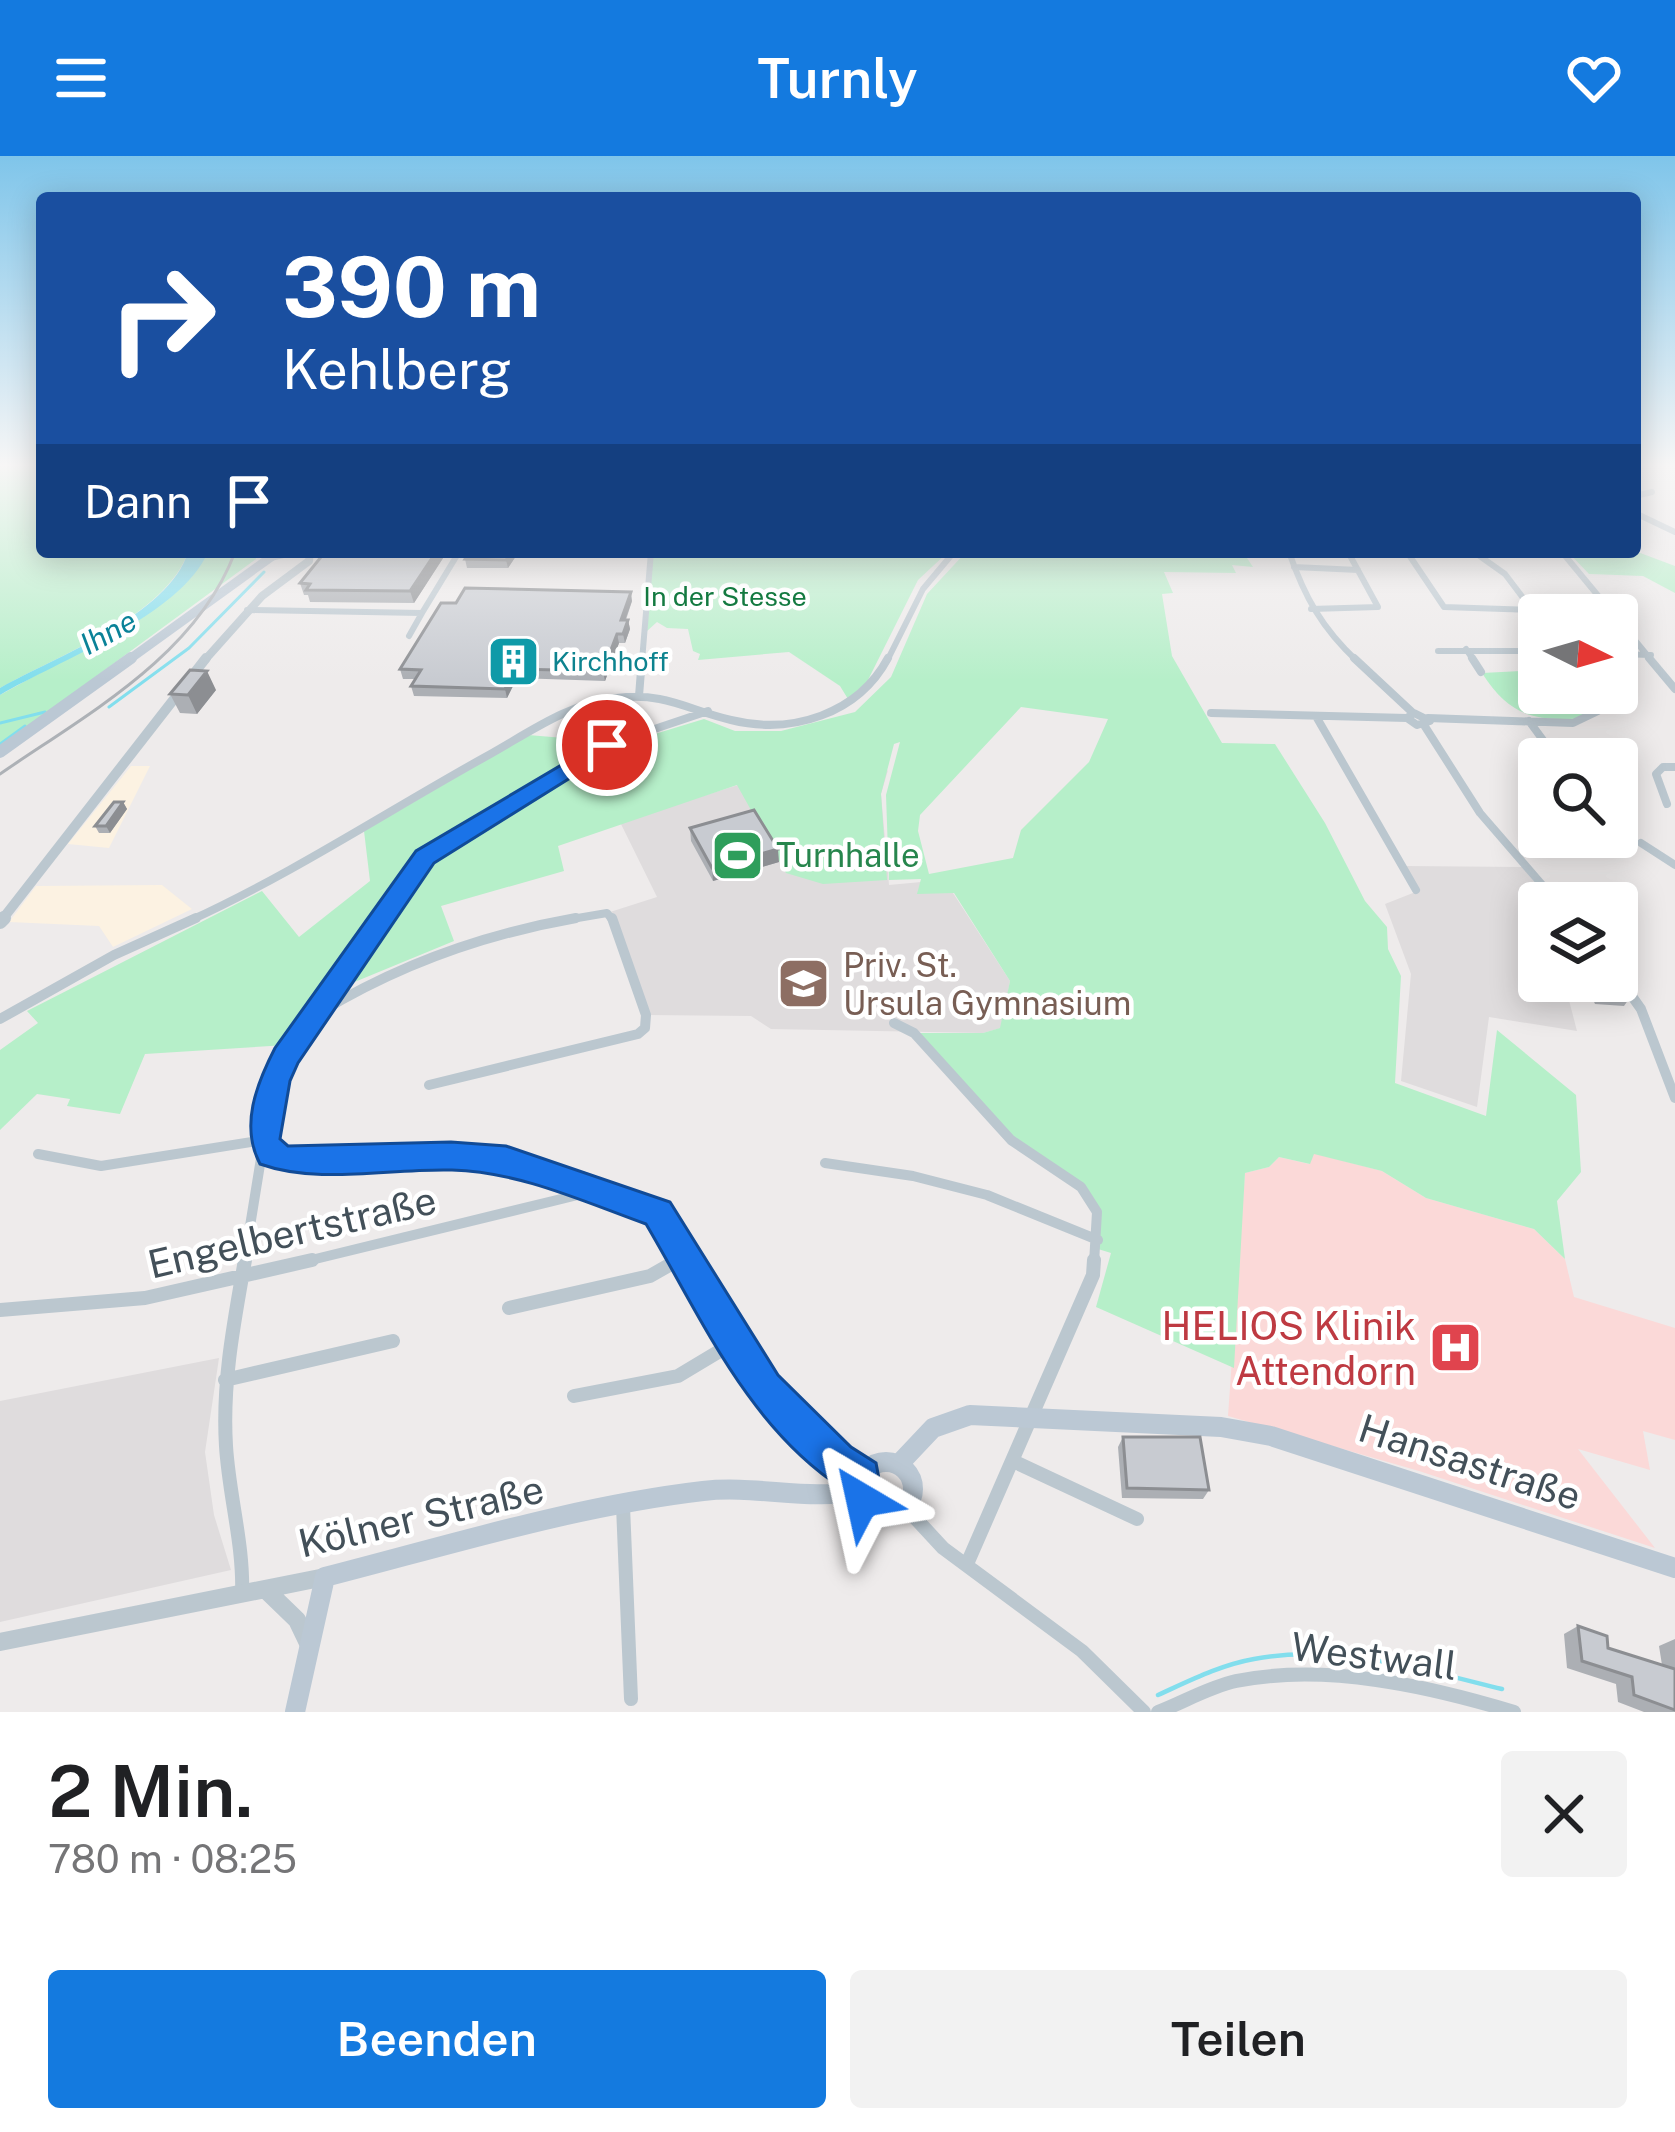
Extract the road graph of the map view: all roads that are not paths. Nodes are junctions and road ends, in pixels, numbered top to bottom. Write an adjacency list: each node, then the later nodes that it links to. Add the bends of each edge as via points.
1 (270, 558): 36 (main road)
2 (309, 558): 14 (street)
3 (455, 558): 17 (street)
4 (650, 558): 27 (street)
5 (948, 558): 28 (street, via 926,579 880,673 852,702 776,724)
6 (1291, 558): 11 (street)
7 (1352, 558): 12 (street)
8 (1411, 558): 16 (street, via 1444,607)
9 (1482, 558): 13 (street)
10 (1567, 558): 23 (street)
11 (1294, 567): 12 (street); 15 (street)
12 (1358, 569): 15 (street, via 1378,608)
13 (1520, 594)
14 (247, 610): 17 (street); 43 (street)
15 (1311, 610): 31 (street)
16 (1518, 610)
17 (422, 613): 18 (street)
18 (409, 636)
19 (1466, 649): 20 (street); 21 (street); 24 (street)
20 (1518, 650)
21 (1438, 651)
22 (1638, 654): 23 (street)
23 (1651, 655): 25 (street)
24 (1481, 672)
25 (1670, 674): 26 (street)
26 (1675, 689)
27 (639, 696): 28 (street); 46 (street, via 598,700 530,729 269,884 114,955)
28 (708, 711): 45 (street, via 607,745 425,857)
29 (1211, 712): 32 (street)
30 (1592, 714): 33 (street)
31 (1410, 716): 32 (street); 34 (street)
32 (1317, 718): 42 (street)
33 (1529, 721): 34 (street); 35 (street)
34 (1426, 722): 41 (street, via 1480,813)
35 (1541, 738)
36 (0, 752)
37 (1675, 767): 38 (street, via 1656,774)
38 (1667, 804)
39 (1641, 843): 40 (street)
40 (1675, 865)
41 (1540, 882)
42 (1416, 890)
43 (0, 922)
44 (1636, 1002): 49 (street)
45 (315, 1016): 48 (street, via 392,974 487,941 585,915 612,917 646,1015 638,1034); 50 (street, via 274,1081)
46 (0, 1019)
47 (894, 1024): 54 (street, via 914,1033 1011,1140 1092,1198)
48 (429, 1085)
49 (1675, 1098)
50 (264, 1140): 51 (street, via 101,1166); 53 (street, via 271,1154 288,1160 506,1160); 56 (street)
51 (38, 1154)
52 (825, 1163): 54 (street, via 987,1195)
53 (594, 1191): 55 (street, via 658,1213); 56 (street, Engelbertstraße)
54 (1098, 1240): 63 (street, via 1093,1275)
55 (683, 1257): 57 (street, via 650,1276); 60 (street)
56 (240, 1273): 58 (street, Engelbertstraße, via 145,1298); 61 (street)
57 (509, 1308)
58 (0, 1310)
59 (392, 1341): 61 (street)
60 (733, 1342): 62 (street, via 678,1376); 66 (street, via 781,1410)
61 (225, 1380): 74 (street)
62 (574, 1396)
63 (1032, 1417): 64 (street); 65 (main road, Hansastraße, via 951,1420); 71 (main road, Hansastraße, via 1271,1436)
64 (1013, 1461): 69 (street); 70 (street)
65 (899, 1464): 66 (main road, via 881,1461); 68 (main road, via 912,1485)
66 (861, 1484): 67 (main road, Kölner Straße, via 831,1498 747,1488); 68 (main road, via 874,1513)
67 (623, 1506): 72 (main road, Kölner Straße); 77 (street)
68 (906, 1508): 70 (street)
69 (1137, 1519)
70 (967, 1564): 79 (street, via 1082,1651)
71 (1675, 1568)
72 (325, 1577): 73 (street, Kölner Straße); 76 (main road)
73 (266, 1589): 74 (street, Kölner Straße); 76 (street)
74 (242, 1594): 75 (street, Kölner Straße)
75 (0, 1642)
76 (309, 1645): 78 (main road)
77 (631, 1699)
78 (295, 1712)
79 (1144, 1712)
80 (1158, 1712): 81 (street, Westwall, via 1234,1682 1283,1674 1347,1678)
81 (1514, 1712)

